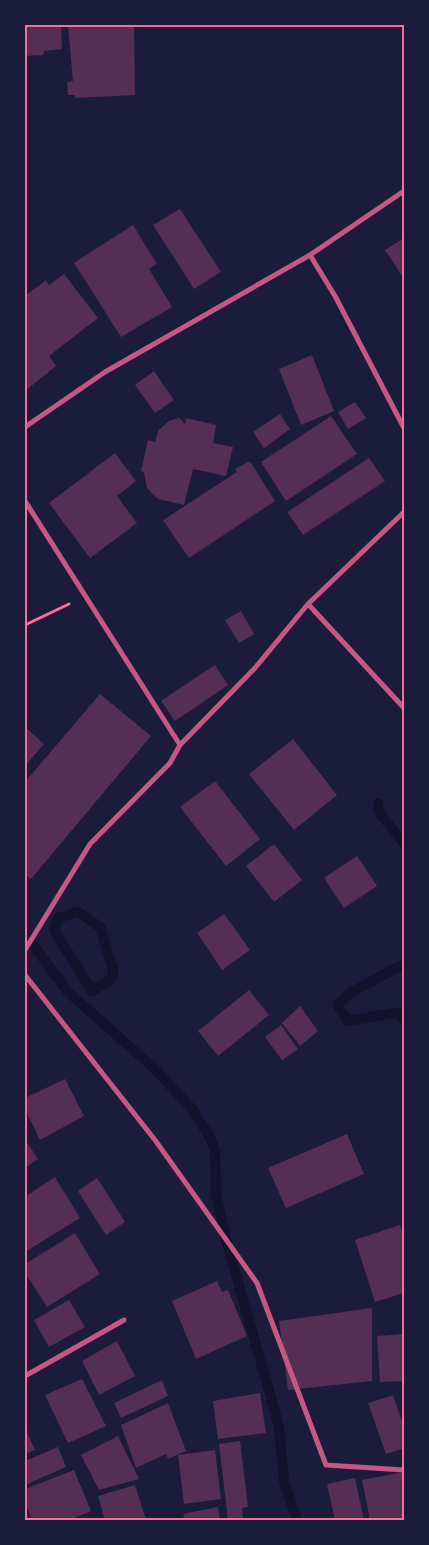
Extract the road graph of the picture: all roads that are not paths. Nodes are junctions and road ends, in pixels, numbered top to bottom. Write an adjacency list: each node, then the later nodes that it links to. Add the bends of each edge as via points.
1 (404, 191): 2 (street)
2 (310, 255): 3 (street, via 105,372); 4 (street)
3 (25, 427)
4 (404, 428)
5 (25, 502): 9 (street)
6 (404, 512): 7 (street)
7 (308, 604): 8 (street); 9 (street, via 255,668)
8 (404, 708)
9 (180, 745): 10 (street, via 170,763 90,844)
10 (25, 950)
11 (25, 975): 14 (street, via 155,1140 257,1283 326,1465)
12 (124, 1320): 13 (street)
13 (25, 1376)
14 (404, 1470)

